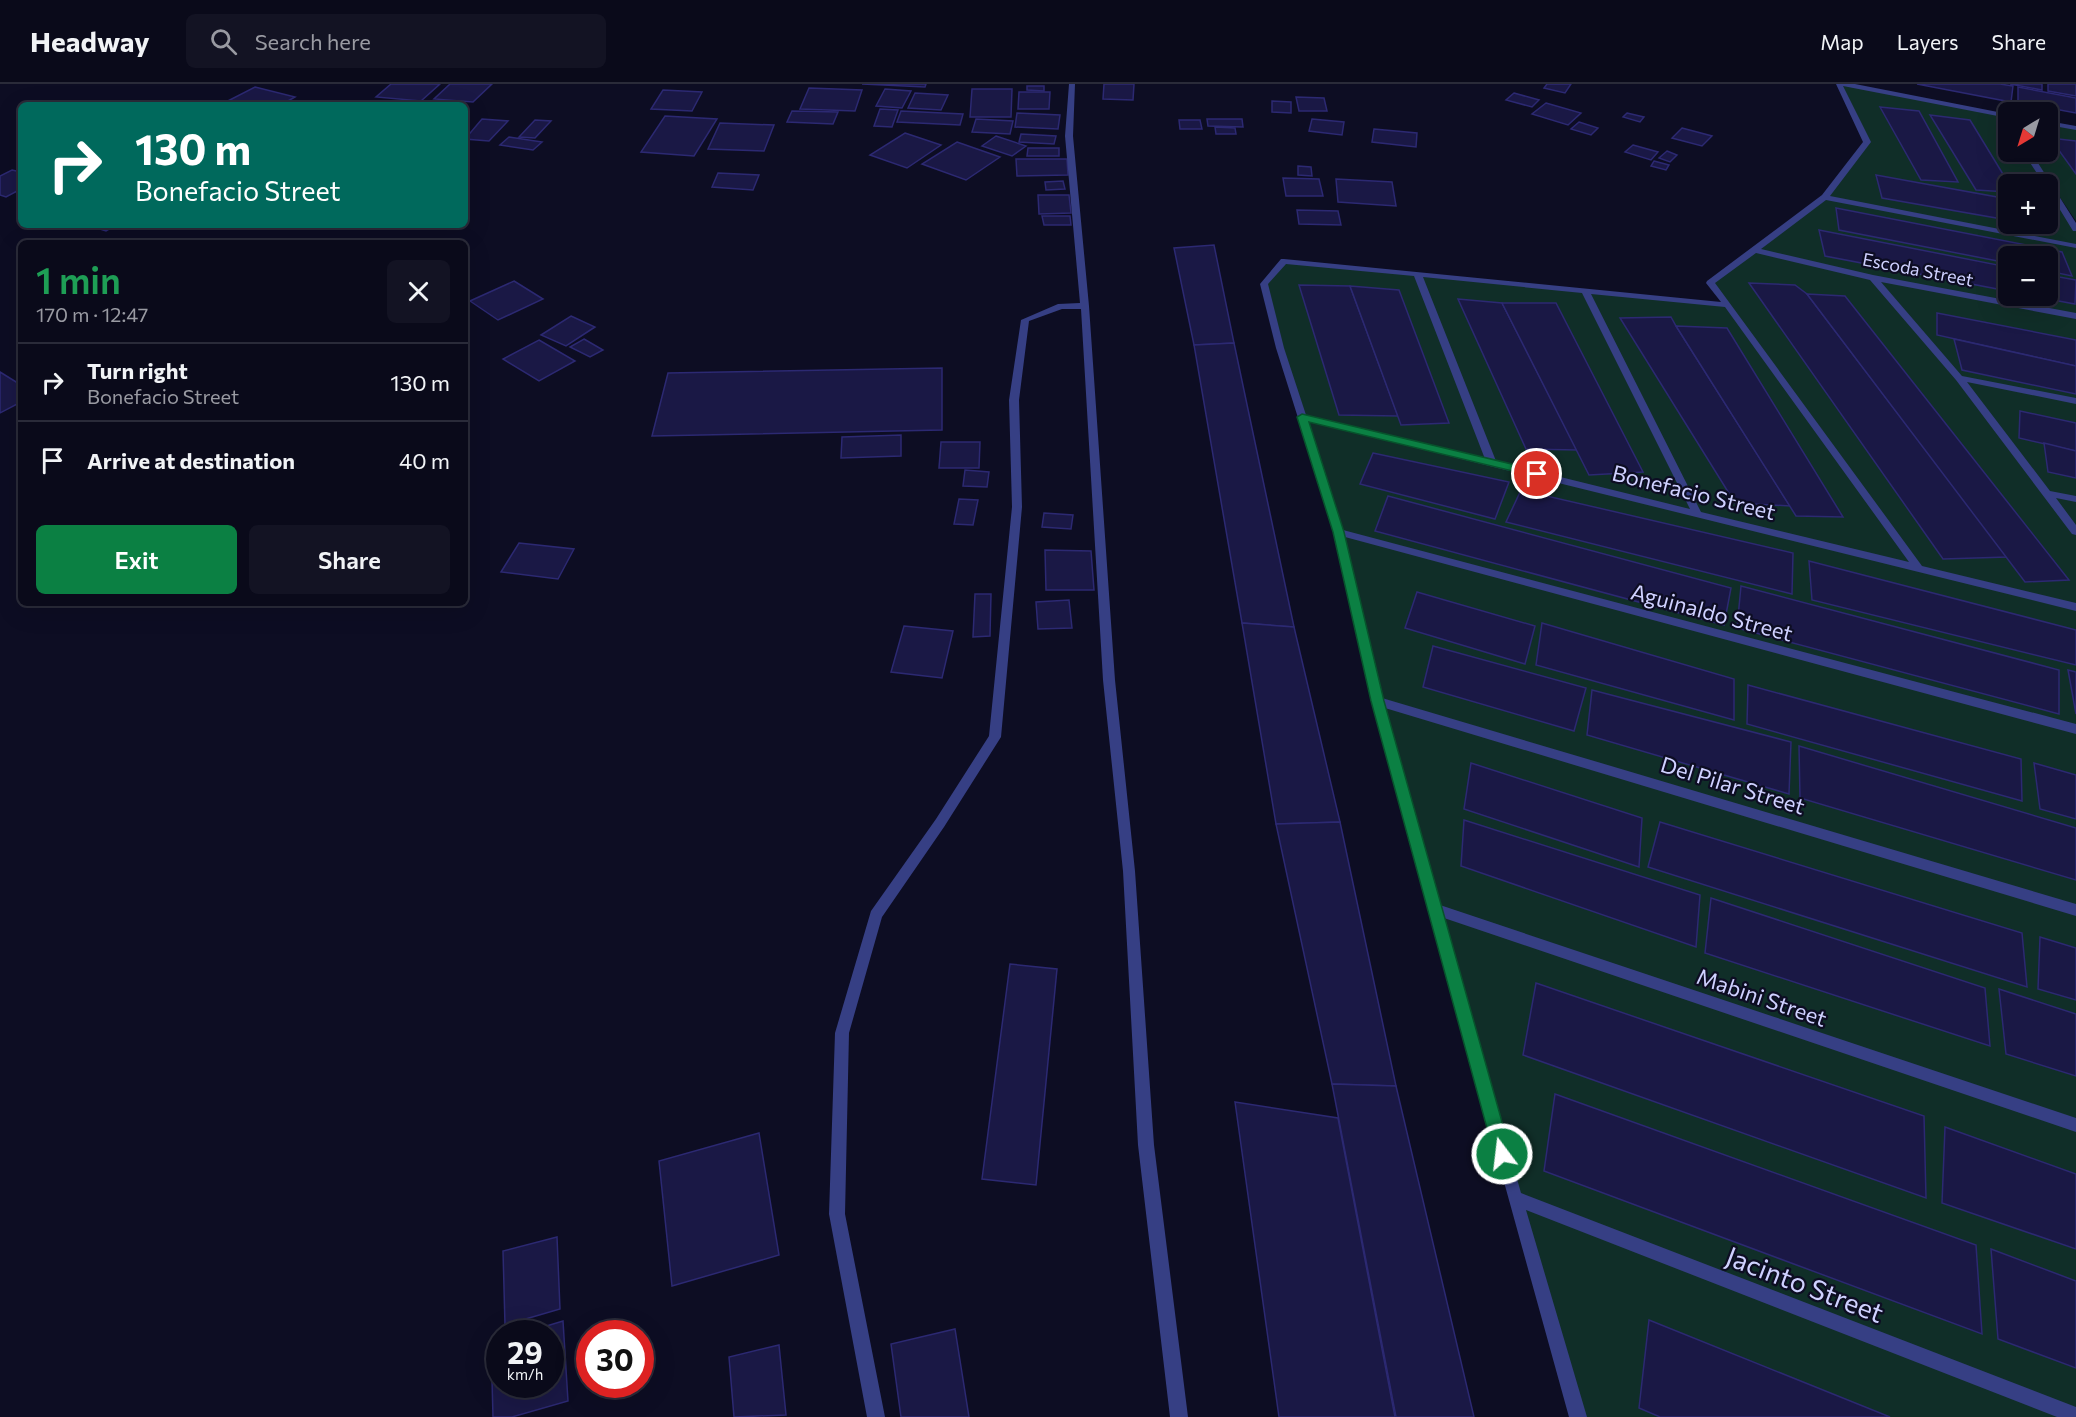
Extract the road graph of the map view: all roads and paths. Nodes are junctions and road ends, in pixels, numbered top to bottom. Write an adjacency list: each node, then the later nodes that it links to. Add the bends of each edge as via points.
1 (1072, 84): 15 (street, via 1069,136)
2 (1839, 84): 8 (street, via 1867,142)
3 (1844, 84): 4 (street)
4 (1998, 113)
5 (2058, 125): 6 (street)
6 (2076, 128)
7 (2033, 162): 9 (street)
8 (1825, 197): 10 (street); 11 (street)
9 (2076, 229)
10 (2076, 246)
11 (1754, 250): 13 (street, Escoda Street); 16 (street, via 1710,283)
12 (1418, 276): 14 (street); 20 (street, via 1284,261 1264,284); 21 (street)
13 (1873, 278): 17 (street, Escoda Street); 18 (street)
14 (1585, 291): 16 (street); 24 (street)
15 (1085, 306): 36 (street, via 1061,306 1026,320 1014,400 1017,507 995,737 876,915 842,1033 837,1214); 37 (street, via 1109,680 1129,871 1146,1144)
16 (1728, 306): 27 (street)
17 (2076, 316)
18 (1959, 378): 19 (street); 22 (street)
19 (2076, 401)
20 (1302, 417): 21 (street, Bonefacio Street); 25 (street)
21 (1491, 462): 24 (street, Bonefacio Street)
22 (2046, 493): 23 (street); 26 (street)
23 (2076, 499)
24 (1697, 513): 27 (street, Bonefacio Street)
25 (1338, 532): 29 (street); 30 (street, Aguinaldo Street)
26 (2076, 532)
27 (1920, 570): 28 (street, Bonefacio Street)
28 (2076, 608)
29 (1377, 701): 31 (street); 32 (street, Del Pilar Street)
30 (2076, 729)
31 (1435, 909): 33 (street, Mabini Street); 34 (street)
32 (2076, 910)
33 (2076, 1125)
34 (1515, 1198): 35 (street, Jacinto Street); 38 (street)
35 (2076, 1416)
36 (876, 1417)
37 (1179, 1417)
38 (1578, 1417)

